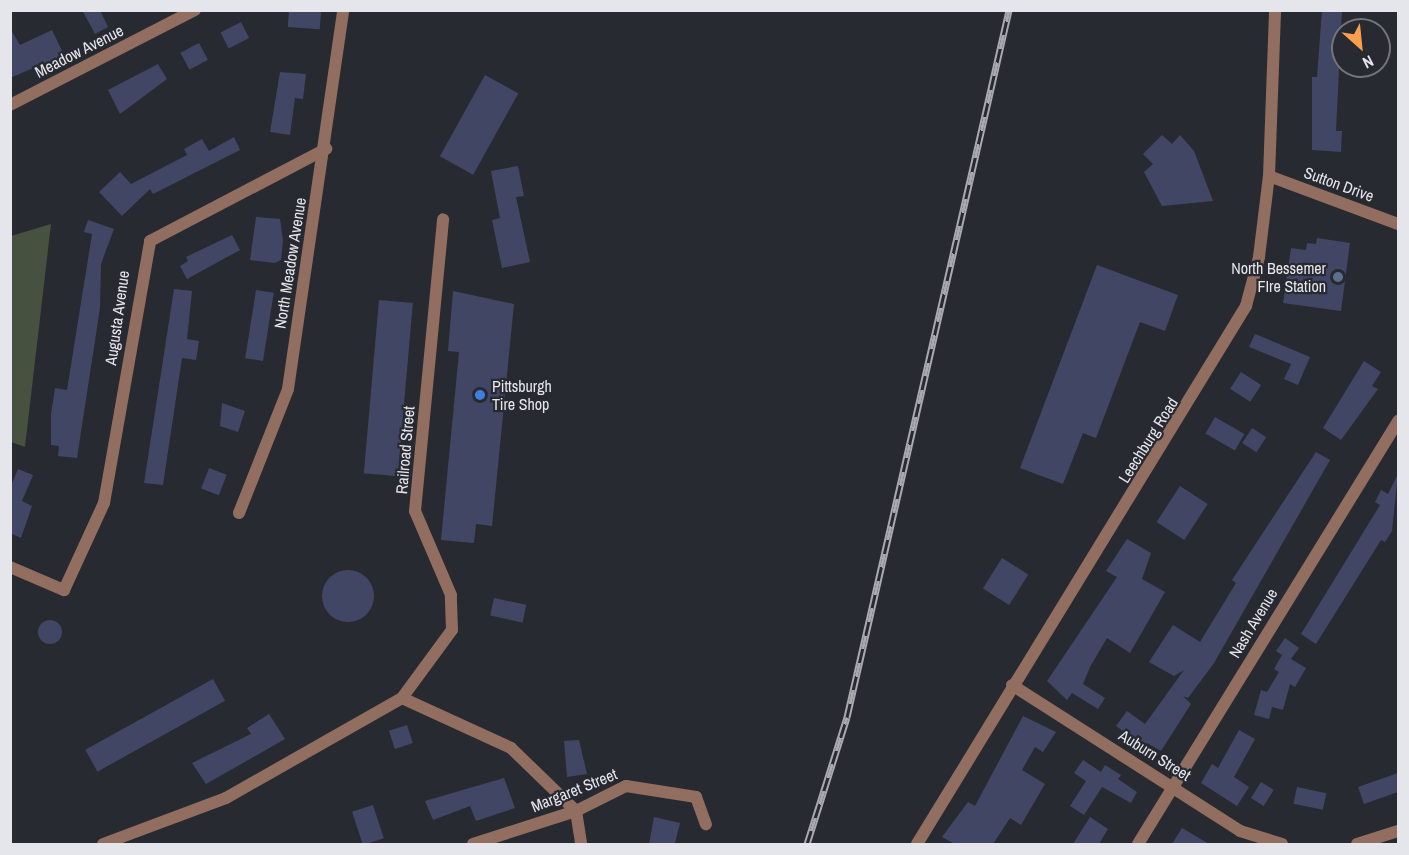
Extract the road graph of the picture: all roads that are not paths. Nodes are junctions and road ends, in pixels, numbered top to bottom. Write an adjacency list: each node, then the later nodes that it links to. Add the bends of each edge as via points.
1 (195, 10): 4 (street, Meadow Avenue)
2 (343, 10): 5 (street, North Meadow Avenue)
3 (1275, 10): 6 (street, Leechburg Road)
4 (10, 105)
5 (326, 149): 10 (street, North Meadow Avenue, via 288,389); 11 (street, Augusta Avenue, via 150,241 104,503 64,590)
6 (1269, 176): 8 (street, Sutton Drive); 12 (street, Leechburg Road, via 1259,257 1231,340)
7 (443, 219): 13 (street, Railroad Street, via 416,511 451,595 452,630)
8 (1398, 224)
9 (1398, 421): 14 (street, Nash Avenue)
10 (239, 513)
11 (10, 567)
12 (1012, 685): 14 (street, Auburn Street); 21 (street, Leechburg Road)
13 (402, 698): 15 (street, via 511,748); 18 (street, Railroad Street, via 226,798)
14 (1174, 786): 22 (street, Nash Avenue); 23 (street, Auburn Street, via 1240,831)
15 (576, 811): 16 (street, Margaret Street, via 626,786 652,788 696,797); 19 (street, Margaret Street); 20 (street)
16 (706, 824)
17 (1398, 831): 24 (street)
18 (103, 844)
19 (473, 844)
20 (581, 844)
21 (917, 844)
22 (1138, 844)
23 (1282, 844)
24 (1357, 844)

